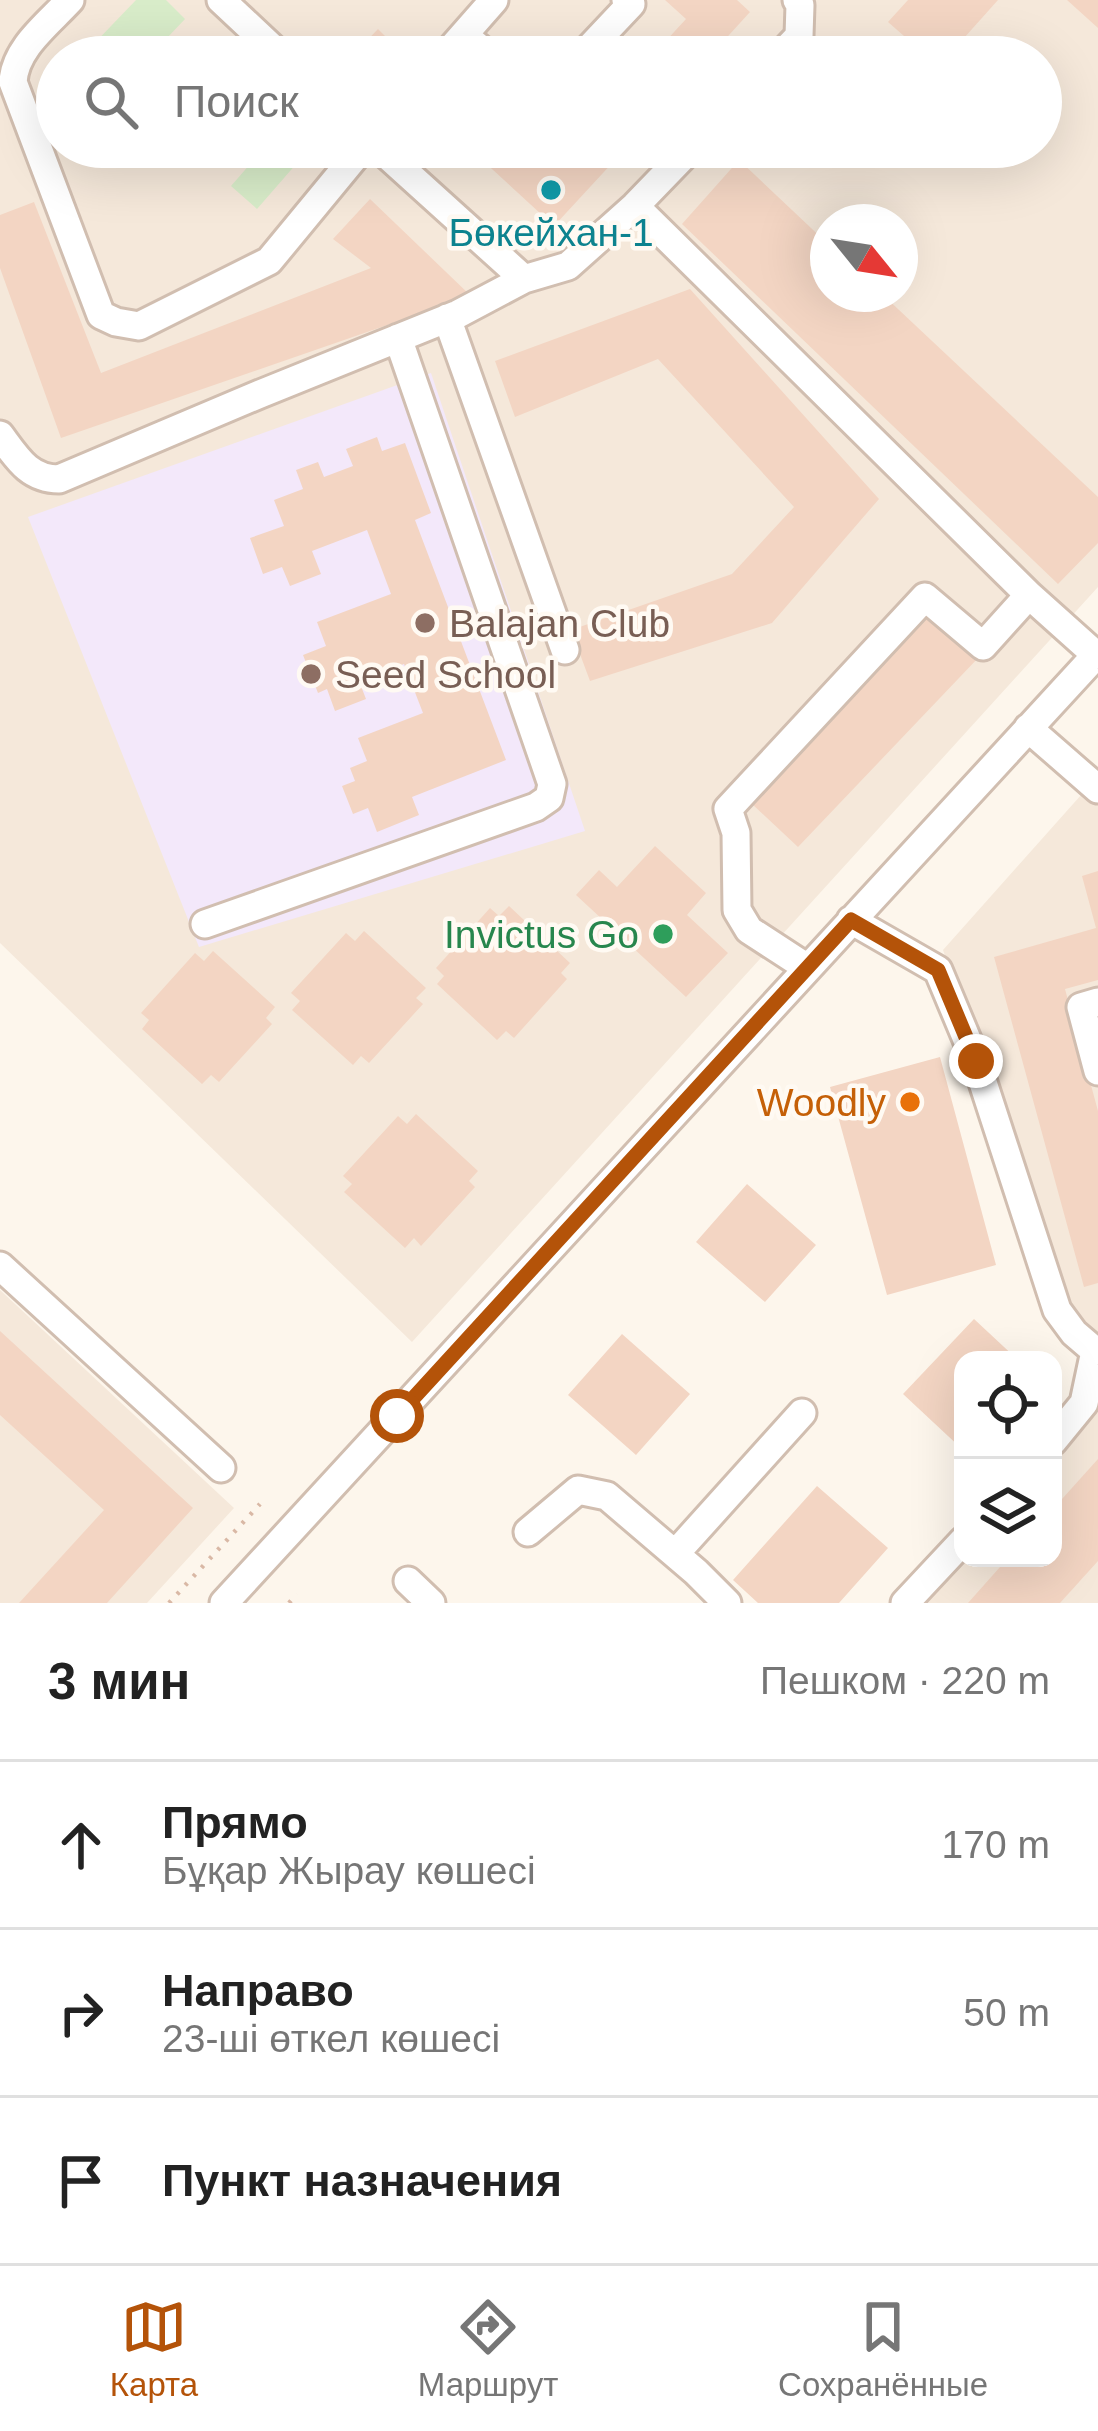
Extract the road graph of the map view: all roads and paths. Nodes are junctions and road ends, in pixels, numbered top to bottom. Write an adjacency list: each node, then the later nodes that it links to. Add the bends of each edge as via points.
1 (70, 0): 8 (street)
2 (221, 0): 9 (street)
3 (494, 0): 6 (street)
4 (626, 0): 10 (street, via 631,4)
5 (797, 0): 11 (street)
6 (464, 35)
7 (36, 36): 12 (street, via 14,65)
8 (36, 36)
9 (260, 36)
10 (601, 36)
11 (799, 36)
12 (28, 124): 13 (street); 14 (street)
13 (0, 134)
14 (36, 145)
15 (45, 168): 16 (street, via 100,315 139,326 268,261)
16 (346, 168)
17 (401, 168): 20 (street)
18 (672, 168): 19 (street)
19 (635, 206): 20 (street, via 568,266); 24 (street)
20 (524, 279): 21 (street)
21 (447, 318): 22 (street); 25 (street)
22 (398, 338): 23 (street, via 59,479 26,469); 30 (street, via 552,784 549,798)
23 (0, 435)
24 (1029, 595): 26 (street); 31 (street, via 983,646 925,597 728,809 737,910 749,930)
25 (566, 650)
26 (1097, 654): 27 (street)
27 (1028, 728): 28 (street); 29 (street)
28 (1098, 789)
29 (851, 920): 31 (street); 35 (street, via 938,970 1057,1310)
30 (206, 924)
31 (806, 968): 46 (street)
32 (1098, 1002): 33 (street, via 1081,1007)
33 (1098, 1071)
34 (0, 1266): 38 (street)
35 (1096, 1350): 37 (street, via 1084,1403)
36 (802, 1413): 42 (street)
37 (1062, 1430)
38 (220, 1468)
39 (260, 1504): 45 (path)
40 (528, 1532): 42 (street, via 578,1490 594,1492)
41 (954, 1551): 50 (street)
42 (675, 1554): 49 (street)
43 (408, 1581): 48 (street)
44 (297, 1594): 47 (path)
45 (169, 1603)
46 (224, 1603)
47 (289, 1603)
48 (431, 1603)
49 (727, 1603)
50 (905, 1603)

